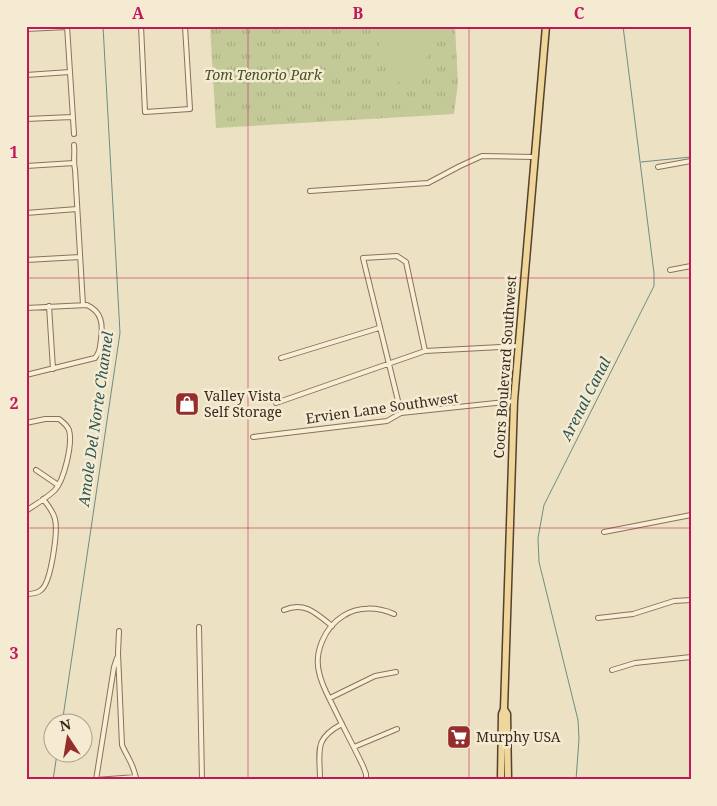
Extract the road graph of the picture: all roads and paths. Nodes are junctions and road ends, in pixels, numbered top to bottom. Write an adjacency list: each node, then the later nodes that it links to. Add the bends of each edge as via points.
1 (67, 26): 5 (street); 6 (street)
2 (141, 26): 3 (street, via 145,112 190,110)
3 (185, 26)
4 (546, 26): 12 (main road, Coors Boulevard Southwest)
5 (26, 29)
6 (70, 72): 7 (street); 8 (street)
7 (26, 74)
8 (72, 116): 9 (street); 10 (street)
9 (26, 119)
10 (74, 134)
11 (74, 145): 14 (street)
12 (534, 158): 17 (street, via 482,156 428,183); 28 (main road, Coors Boulevard Southwest)
13 (691, 161): 16 (street)
14 (74, 163): 15 (street); 18 (street)
15 (26, 166)
16 (658, 167)
17 (310, 191)
18 (77, 210): 19 (street); 20 (street)
19 (26, 213)
20 (80, 257): 21 (street); 24 (street)
21 (26, 260)
22 (691, 266): 23 (street)
23 (670, 270)
24 (83, 304): 25 (street); 32 (street, via 95,310 101,318 103,326 98,355 90,361)
25 (49, 306): 26 (street); 32 (street)
26 (26, 308)
27 (379, 328): 29 (street, via 363,258 397,256 406,262); 30 (street); 31 (street)
28 (518, 346): 29 (street); 34 (main road, Coors Boulevard Southwest)
29 (425, 351): 31 (street)
30 (281, 358)
31 (389, 364): 35 (street); 36 (street)
32 (53, 369): 33 (street)
33 (26, 374)
34 (514, 401): 36 (street, Ervien Lane Southwest); 58 (main road, Coors Boulevard Southwest)
35 (276, 403)
36 (401, 413): 38 (street, Ervien Lane Southwest, via 387,421)
37 (26, 423): 40 (street, via 53,418 64,422 68,428 64,475)
38 (253, 437)
39 (36, 470): 40 (street)
40 (58, 485): 41 (street)
41 (43, 499): 42 (street); 45 (street, via 52,512 56,531 48,578 42,590)
42 (26, 511)
43 (691, 515): 44 (street)
44 (604, 532)
45 (26, 594)
46 (691, 600): 49 (street, via 674,601 633,614)
47 (284, 610): 50 (street, via 302,607)
48 (394, 614): 50 (street, via 380,609 356,610)
49 (598, 618)
50 (332, 626): 57 (street, via 322,640 318,662 320,680)
51 (199, 627): 64 (street)
52 (119, 631): 53 (street)
53 (118, 653): 62 (street, via 122,745); 63 (street)
54 (691, 657): 55 (street, via 635,663)
55 (612, 670)
56 (396, 672): 57 (street, via 375,676)
57 (330, 698): 59 (street)
58 (504, 709): 67 (main road, Coors Boulevard Southwest); 68 (main road, Coors Boulevard Southwest, via 507,714)
59 (342, 724): 61 (street); 65 (street, via 326,733 321,742)
60 (397, 729): 61 (street)
61 (354, 748): 66 (street)
62 (136, 778): 63 (street)
63 (96, 780)
64 (202, 780)
65 (320, 780)
66 (366, 780)
67 (501, 780)
68 (508, 780)

